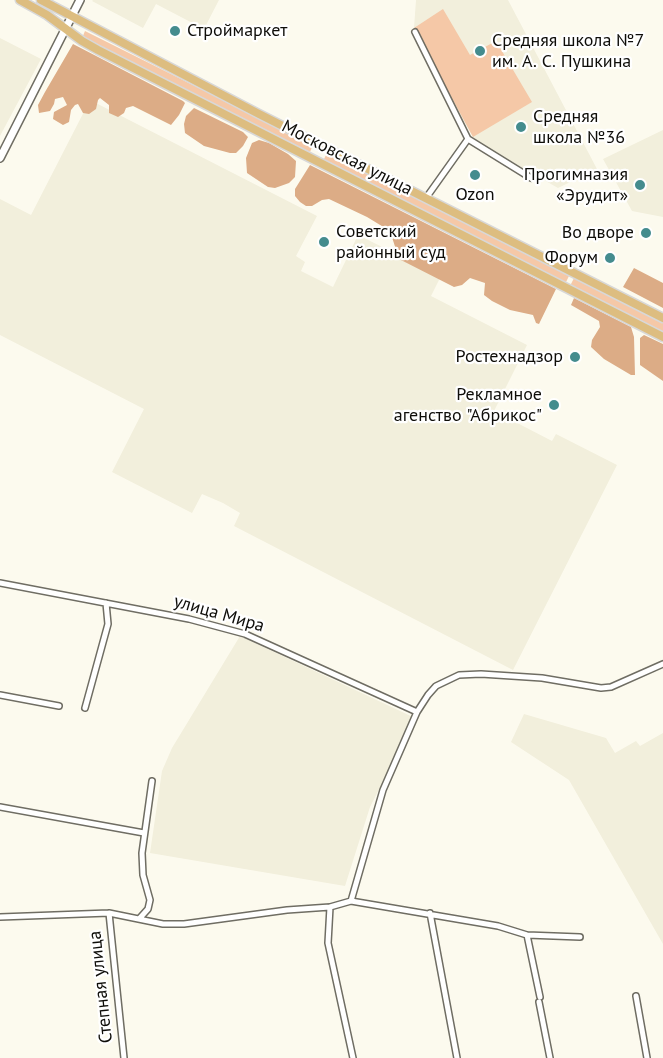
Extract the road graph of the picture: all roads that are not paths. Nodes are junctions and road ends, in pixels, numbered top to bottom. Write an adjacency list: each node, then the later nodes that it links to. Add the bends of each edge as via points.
1 (20, 0): 5 (main road, Московская улица)
2 (41, 0): 4 (main road, Московская улица)
3 (80, 0): 4 (street)
4 (72, 15): 5 (street); 10 (main road, Московская улица)
5 (66, 29): 8 (street); 12 (main road, Московская улица, via 98,50)
6 (415, 32): 7 (street)
7 (468, 139): 9 (street); 10 (street)
8 (0, 158)
9 (531, 178)
10 (426, 198): 11 (main road, Московская улица)
11 (663, 318)
12 (663, 337)
13 (0, 583): 14 (street, улица Мира)
14 (106, 603): 18 (street, via 108,624); 19 (street, улица Мира, via 246,634)
15 (663, 664): 19 (street, via 601,688 542,678 459,675 442,682)
16 (0, 695): 17 (street)
17 (59, 706)
18 (85, 708)
19 (417, 712): 23 (street, via 383,790)
20 (152, 781): 22 (street)
21 (0, 807): 22 (street)
22 (144, 833): 28 (street, via 143,875 150,900)
23 (351, 901): 24 (street); 26 (street)
24 (330, 907): 28 (street, via 184,924); 33 (street, via 328,943)
25 (109, 913): 27 (street); 28 (street); 32 (street, Степная улица)
26 (430, 914): 29 (street); 34 (street)
27 (0, 917)
28 (139, 919)
29 (527, 935): 30 (street); 35 (street)
30 (580, 938)
31 (636, 996): 36 (street)
32 (124, 1058)
33 (352, 1058)
34 (457, 1058)
35 (550, 1058)
36 (647, 1058)

